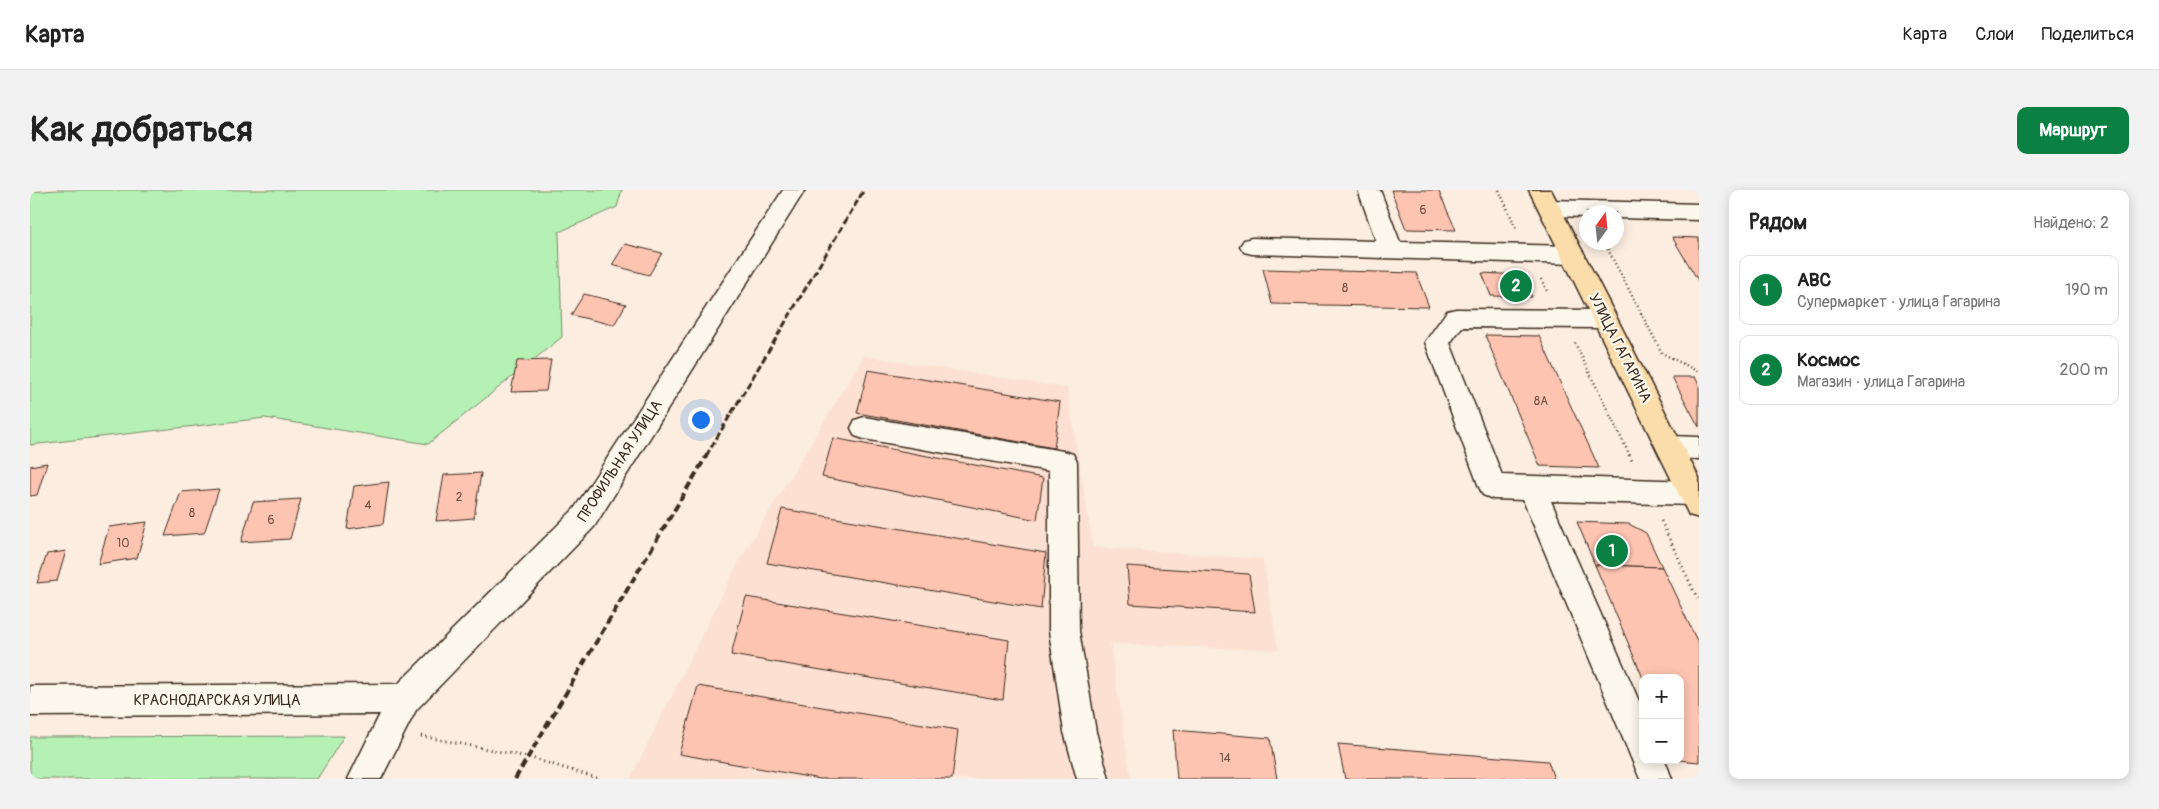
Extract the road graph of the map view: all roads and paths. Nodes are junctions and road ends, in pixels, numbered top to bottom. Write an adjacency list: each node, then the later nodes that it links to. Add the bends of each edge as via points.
1 (794, 190): 16 (street, ПРОФИЛЬНАЯ УЛИЦА, via 584,518)
2 (1369, 190): 6 (street)
3 (1545, 199): 4 (street); 8 (main road, УЛИЦА ГАГАРИНА)
4 (1699, 212)
5 (1252, 246): 6 (street)
6 (1390, 250): 8 (street)
7 (1608, 250): 10 (path, via 1662,353)
8 (1573, 255): 9 (main road, УЛИЦА ГАГАРИНА)
9 (1605, 319): 12 (main road, УЛИЦА ГАГАРИНА); 14 (street, via 1456,318 1437,342 1493,487)
10 (1699, 372)
11 (864, 428): 23 (street, via 1064,462 1064,631 1080,732)
12 (1670, 447): 13 (street); 15 (main road, УЛИЦА ГАГАРИНА)
13 (1699, 448)
14 (1532, 489): 15 (street); 19 (street)
15 (1696, 499)
16 (405, 699): 17 (street, КРАСНОДАРСКАЯ УЛИЦА); 18 (street, ПРОФИЛЬНАЯ УЛИЦА)
17 (30, 701)
18 (388, 729): 21 (street, ПРОФИЛЬНАЯ УЛИЦА); 22 (path, via 528,757)
19 (1639, 739)
20 (1650, 764): 24 (street)
21 (364, 779)
22 (600, 779)
23 (1093, 779)
24 (1656, 779)

